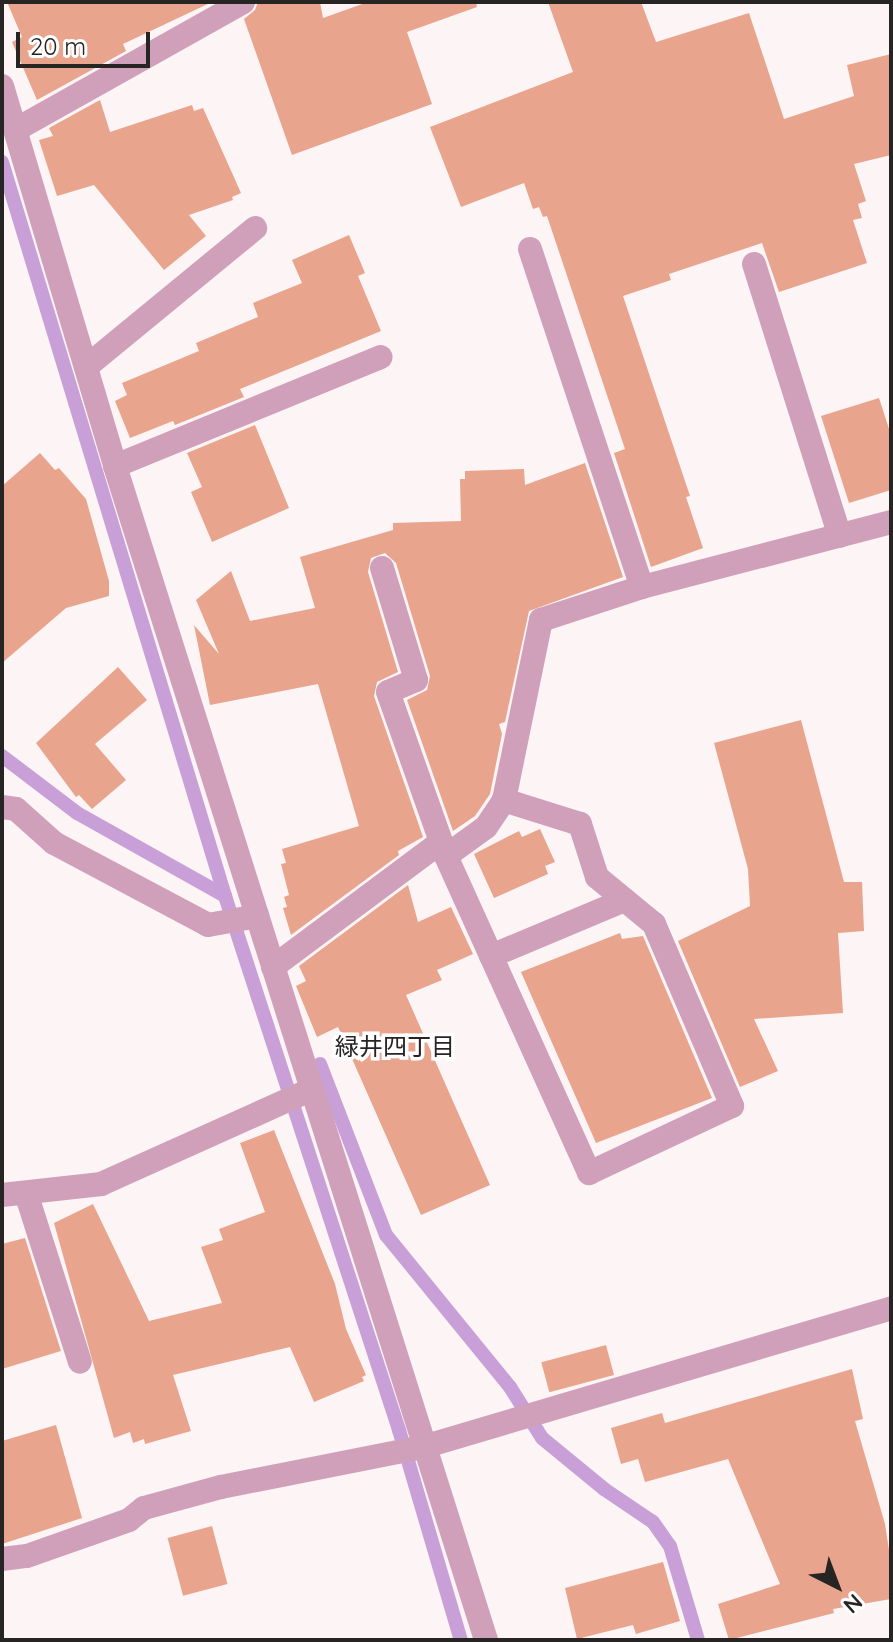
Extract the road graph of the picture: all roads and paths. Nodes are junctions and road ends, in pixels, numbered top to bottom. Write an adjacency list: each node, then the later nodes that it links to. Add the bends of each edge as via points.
1 (243, 2): 3 (street)
2 (2, 86): 3 (street)
3 (17, 129): 8 (street)
4 (255, 228): 8 (street)
5 (530, 249): 13 (street)
6 (754, 264): 11 (street)
7 (381, 357): 9 (street)
8 (86, 367): 9 (street)
9 (115, 466): 18 (street)
10 (891, 522): 11 (street)
11 (840, 536): 13 (street)
12 (382, 568): 16 (street, via 416,680 388,692)
13 (642, 587): 14 (street, via 541,620)
14 (504, 800): 16 (street, via 486,827); 17 (street, via 580,824 597,877)
15 (2, 807): 18 (street, via 16,809 54,843 208,925)
16 (443, 849): 19 (street); 20 (street)
17 (625, 900): 19 (street); 19 (street, via 654,924 732,1106 589,1173)
18 (257, 916): 20 (street)
19 (491, 956)
20 (273, 967): 21 (street)
21 (310, 1090): 22 (street, via 101,1184); 25 (street)
22 (14, 1194): 24 (street)
23 (891, 1308): 25 (street)
24 (80, 1362)
25 (423, 1447): 26 (street, via 221,1487 144,1508 129,1520 27,1556); 27 (street)
26 (2, 1559)
27 (486, 1640)

